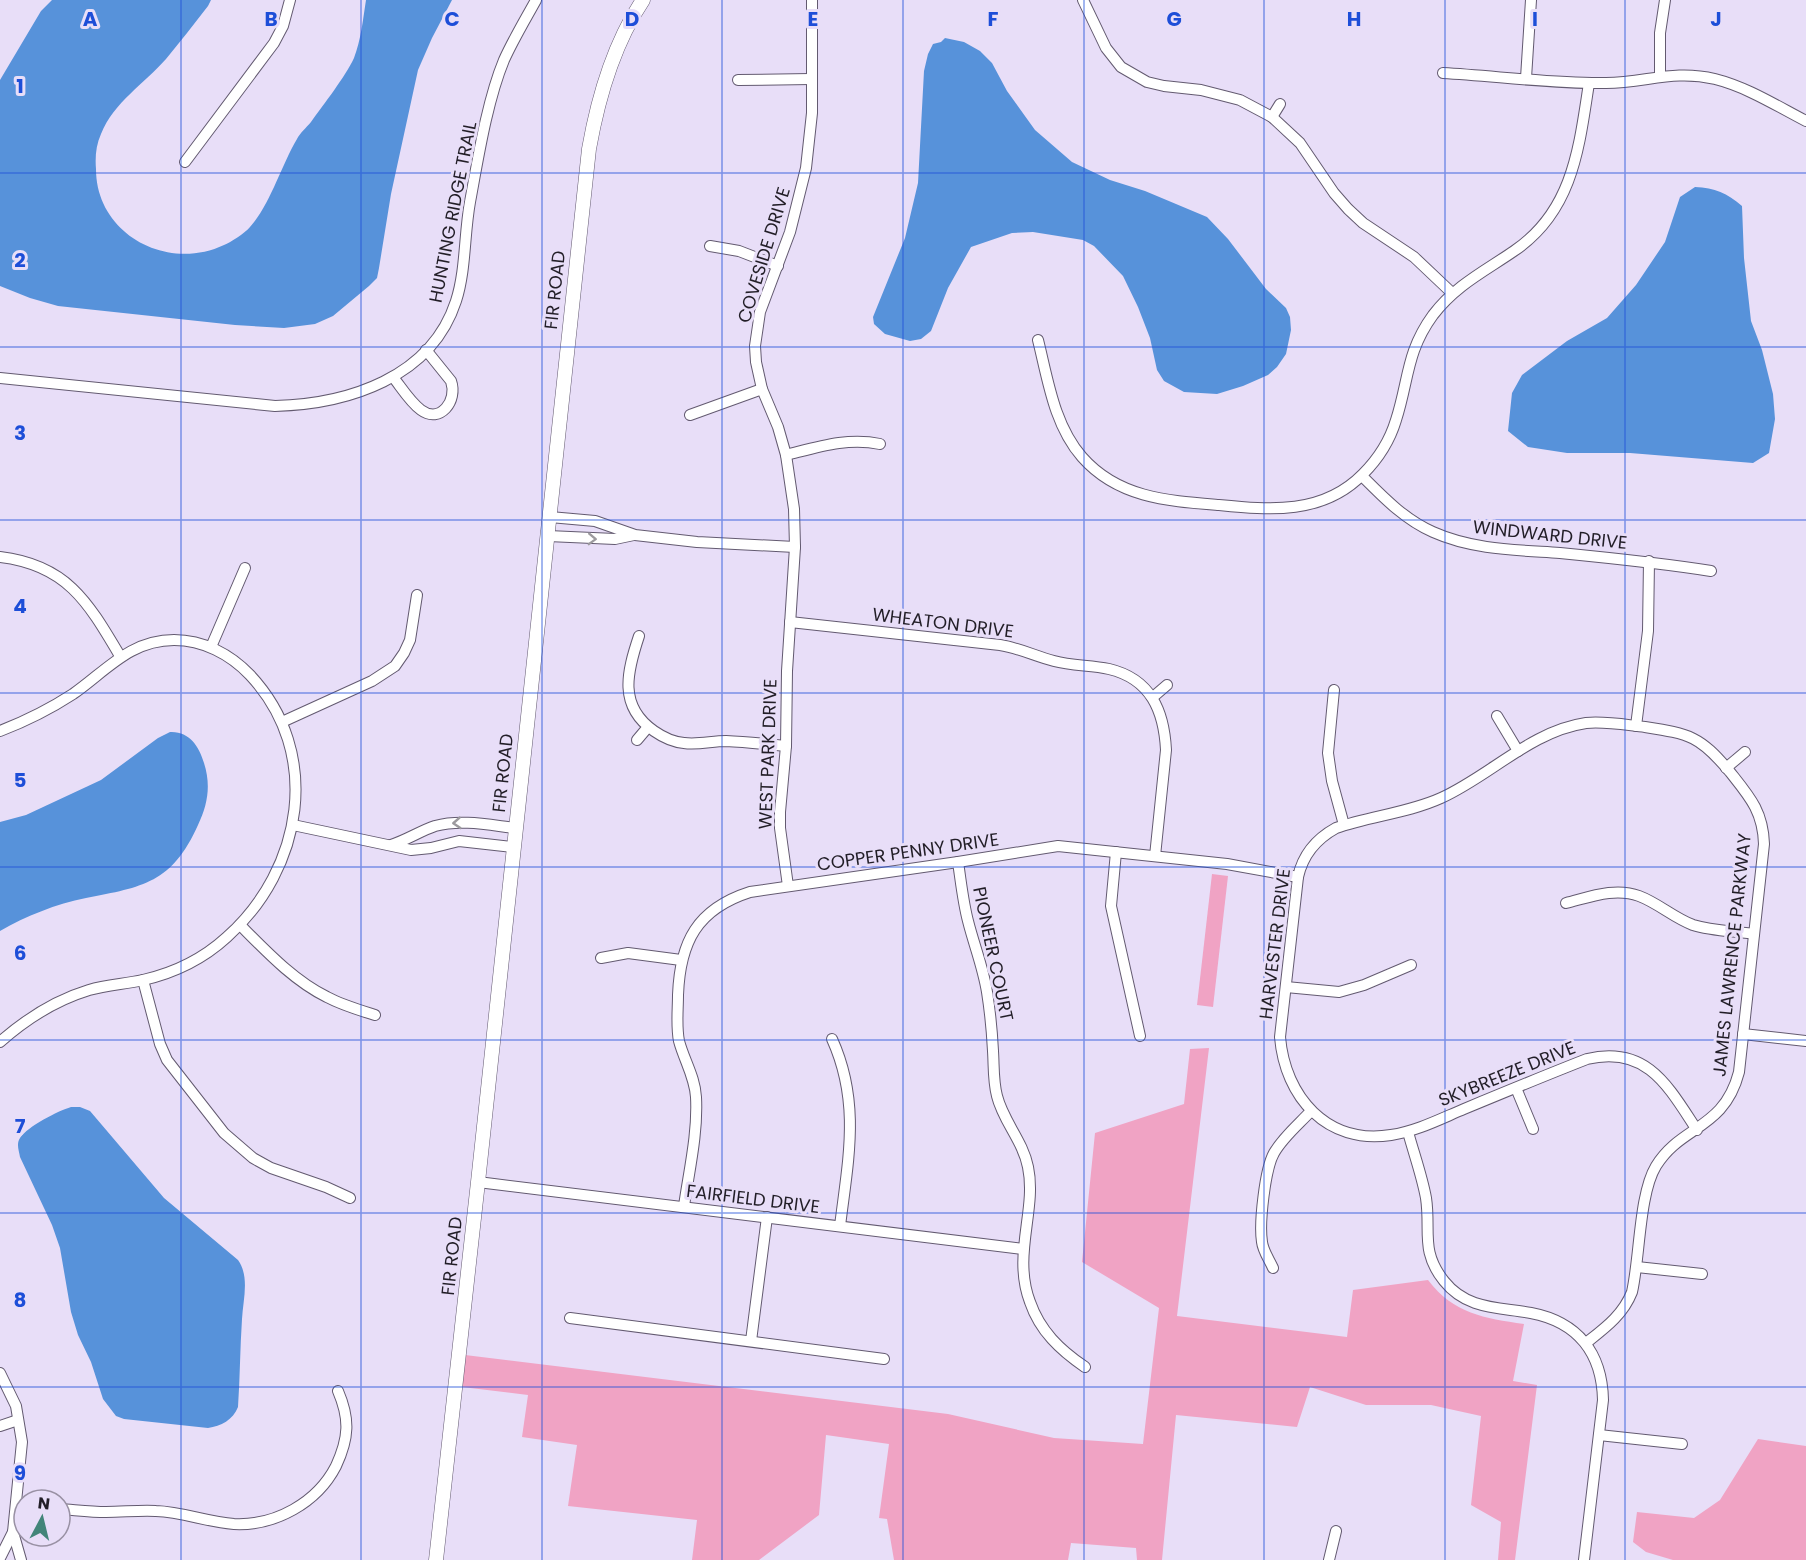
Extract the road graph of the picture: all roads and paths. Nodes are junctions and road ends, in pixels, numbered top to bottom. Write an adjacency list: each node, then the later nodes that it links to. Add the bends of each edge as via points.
1 (290, 0): 17 (street, via 274,43)
2 (536, 0): 22 (street, HUNTING RIDGE TRAIL, via 498,79 470,202 456,301 446,324)
3 (643, 0): 30 (street, FIR ROAD, via 607,77 591,141)
4 (812, 0): 11 (street, COVESIDE DRIVE)
5 (1083, 0): 15 (street, via 1106,48 1133,75 1164,86 1221,94)
6 (1531, 0): 10 (street)
7 (1665, 0): 9 (street)
8 (1443, 73): 10 (street)
9 (1660, 76): 13 (street, via 1620,83); 16 (street, via 1694,75 1724,82)
10 (1526, 78): 13 (street)
11 (811, 79): 12 (street); 19 (street, COVESIDE DRIVE, via 806,168)
12 (738, 80)
13 (1589, 83): 20 (street, via 1580,144 1563,196 1525,244)
14 (1280, 104): 15 (street)
15 (1272, 117): 20 (street, via 1300,142 1348,209 1414,257)
16 (1806, 121)
17 (185, 162)
18 (710, 246): 19 (street, via 739,251)
19 (778, 266): 25 (street, COVESIDE DRIVE, via 757,330 756,362)
20 (1452, 293): 29 (street, via 1415,346 1396,422)
21 (1038, 340): 29 (street, via 1064,428 1081,456 1124,489 1154,499 1290,509 1322,500)
22 (426, 350): 23 (street, HUNTING RIDGE TRAIL); 23 (street, via 451,381 453,399 446,409 432,414 424,412)
23 (393, 377): 24 (street, HUNTING RIDGE TRAIL, via 335,399 275,406)
24 (0, 378)
25 (762, 389): 26 (street); 28 (street, COVESIDE DRIVE)
26 (690, 415)
27 (880, 444): 28 (street, via 843,441)
28 (786, 455): 33 (street, COVESIDE DRIVE)
29 (1362, 476): 35 (street, WINDWARD DRIVE, via 1414,522 1452,539 1492,548)
30 (550, 517): 31 (street, via 595,521); 32 (street, FIR ROAD)
31 (635, 535): 32 (street, one-way to 31, via 615,539); 33 (street)
32 (548, 536): 58 (street, FIR ROAD)
33 (795, 547): 39 (street, COVESIDE DRIVE)
34 (0, 556): 42 (street, via 33,563 64,580 84,601)
35 (1649, 561): 37 (street, WINDWARD DRIVE); 48 (street, via 1647,647)
36 (245, 568): 41 (street)
37 (1711, 571)
38 (417, 595): 47 (street, via 410,640 395,666 372,681)
39 (790, 622): 45 (street, WHEATON DRIVE, via 1014,647 1054,661 1110,669 1140,684); 52 (street, WEST PARK DRIVE)
40 (639, 636): 49 (street, via 631,659 628,688 636,714)
41 (211, 647): 42 (street, via 184,640 159,641); 47 (street, via 245,670)
42 (120, 656): 50 (street, via 64,699)
43 (1167, 685): 45 (street)
44 (1334, 690): 57 (street, via 1328,753)
45 (1153, 697): 62 (street, via 1162,719 1166,750)
46 (1497, 716): 53 (street)
47 (282, 722): 56 (street, via 296,773)
48 (1636, 726): 53 (street, HARVESTER DRIVE, via 1575,726); 55 (street, JAMES LAWRENCE PARKWAY, via 1690,735 1706,745)
49 (648, 727): 51 (street); 52 (street, via 664,738 686,744 723,741)
50 (0, 731)
51 (637, 740)
52 (786, 746): 65 (street, WEST PARK DRIVE, via 780,820)
53 (1518, 751): 57 (street, HARVESTER DRIVE, via 1441,798)
54 (1745, 752): 55 (street)
55 (1726, 768): 68 (street, JAMES LAWRENCE PARKWAY, via 1757,808 1764,831)
56 (293, 825): 59 (street); 67 (street, via 274,877)
57 (1344, 825): 64 (street, HARVESTER DRIVE, via 1325,834 1306,854)
58 (515, 828): 59 (street, one-way to 59, via 454,823 427,829); 60 (street, FIR ROAD)
59 (391, 845): 60 (street, via 411,849 466,841)
60 (513, 847): 85 (street, FIR ROAD)
61 (1116, 852): 62 (street, COPPER PENNY DRIVE); 63 (street, COPPER PENNY DRIVE, via 1058,846); 76 (street, via 1111,906)
62 (1155, 856): 64 (street, COPPER PENNY DRIVE)
63 (958, 862): 65 (street, COPPER PENNY DRIVE); 90 (street, PIONEER COURT, via 965,908 986,988 999,1104 1029,1167)
64 (1298, 877): 73 (street, HARVESTER DRIVE)
65 (788, 886): 70 (street, COPPER PENNY DRIVE, via 750,892 710,912 692,933)
66 (1566, 903): 68 (street, via 1607,892 1629,893 1699,927)
67 (240, 925): 72 (street, via 187,964); 74 (street, via 309,987 345,1006)
68 (1754, 934): 75 (street, JAMES LAWRENCE PARKWAY)
69 (601, 958): 70 (street, via 628,952)
70 (681, 960): 87 (street, via 678,1033 696,1097)
71 (1411, 965): 73 (street, via 1339,992)
72 (143, 980): 79 (street, via 97,988 64,1000 37,1014); 86 (street, via 167,1060 224,1133 271,1168)
73 (1286, 987): 81 (street, HARVESTER DRIVE, via 1280,1036 1282,1057 1294,1089)
74 (375, 1015)
75 (1743, 1034): 78 (street); 83 (street, JAMES LAWRENCE PARKWAY, via 1739,1072 1731,1096 1717,1114)
76 (1140, 1036)
77 (832, 1039): 89 (street, via 847,1079 851,1121)
78 (1806, 1041)
79 (0, 1042)
80 (1516, 1088): 82 (street); 83 (street, SKYBREEZE DRIVE, via 1587,1059 1630,1059 1661,1078); 84 (street, SKYBREEZE DRIVE)
81 (1311, 1111): 84 (street, HARVESTER DRIVE, via 1332,1125 1360,1135); 92 (street, via 1278,1147 1269,1165 1262,1242)
82 (1533, 1129)
83 (1696, 1130): 91 (street, JAMES LAWRENCE PARKWAY, via 1663,1156 1650,1178)
84 (1408, 1132): 96 (street, via 1427,1203 1428,1249 1443,1280 1468,1301 1545,1317 1569,1328)
85 (478, 1182): 87 (street, FAIRFIELD DRIVE); 110 (street, FIR ROAD)
86 (350, 1198)
87 (684, 1206): 88 (street, FAIRFIELD DRIVE)
88 (767, 1217): 89 (street, FAIRFIELD DRIVE); 95 (street)
89 (840, 1226): 90 (street, FAIRFIELD DRIVE)
90 (1023, 1249): 98 (street, PIONEER COURT, via 1024,1285 1037,1320 1062,1351)
91 (1637, 1267): 93 (street); 96 (street, JAMES LAWRENCE PARKWAY, via 1632,1292 1622,1312)
92 (1273, 1268)
93 (1702, 1274)
94 (570, 1318): 95 (street)
95 (751, 1341): 97 (street)
96 (1586, 1343): 103 (street, via 1597,1362 1603,1386)
97 (884, 1359)
98 (1085, 1367)
99 (0, 1373): 101 (street)
100 (338, 1391): 106 (street, via 347,1417 337,1463 316,1492 284,1515 234,1524 156,1511)
101 (18, 1420): 102 (street); 105 (street, via 22,1442)
102 (0, 1426)
103 (1599, 1435): 104 (street); 112 (street)
104 (1682, 1444)
105 (20, 1488)
106 (72, 1510)
107 (1336, 1530): 111 (street)
108 (12, 1534): 109 (street)
109 (0, 1558)
110 (436, 1560)
111 (1329, 1560)
112 (1584, 1560)

